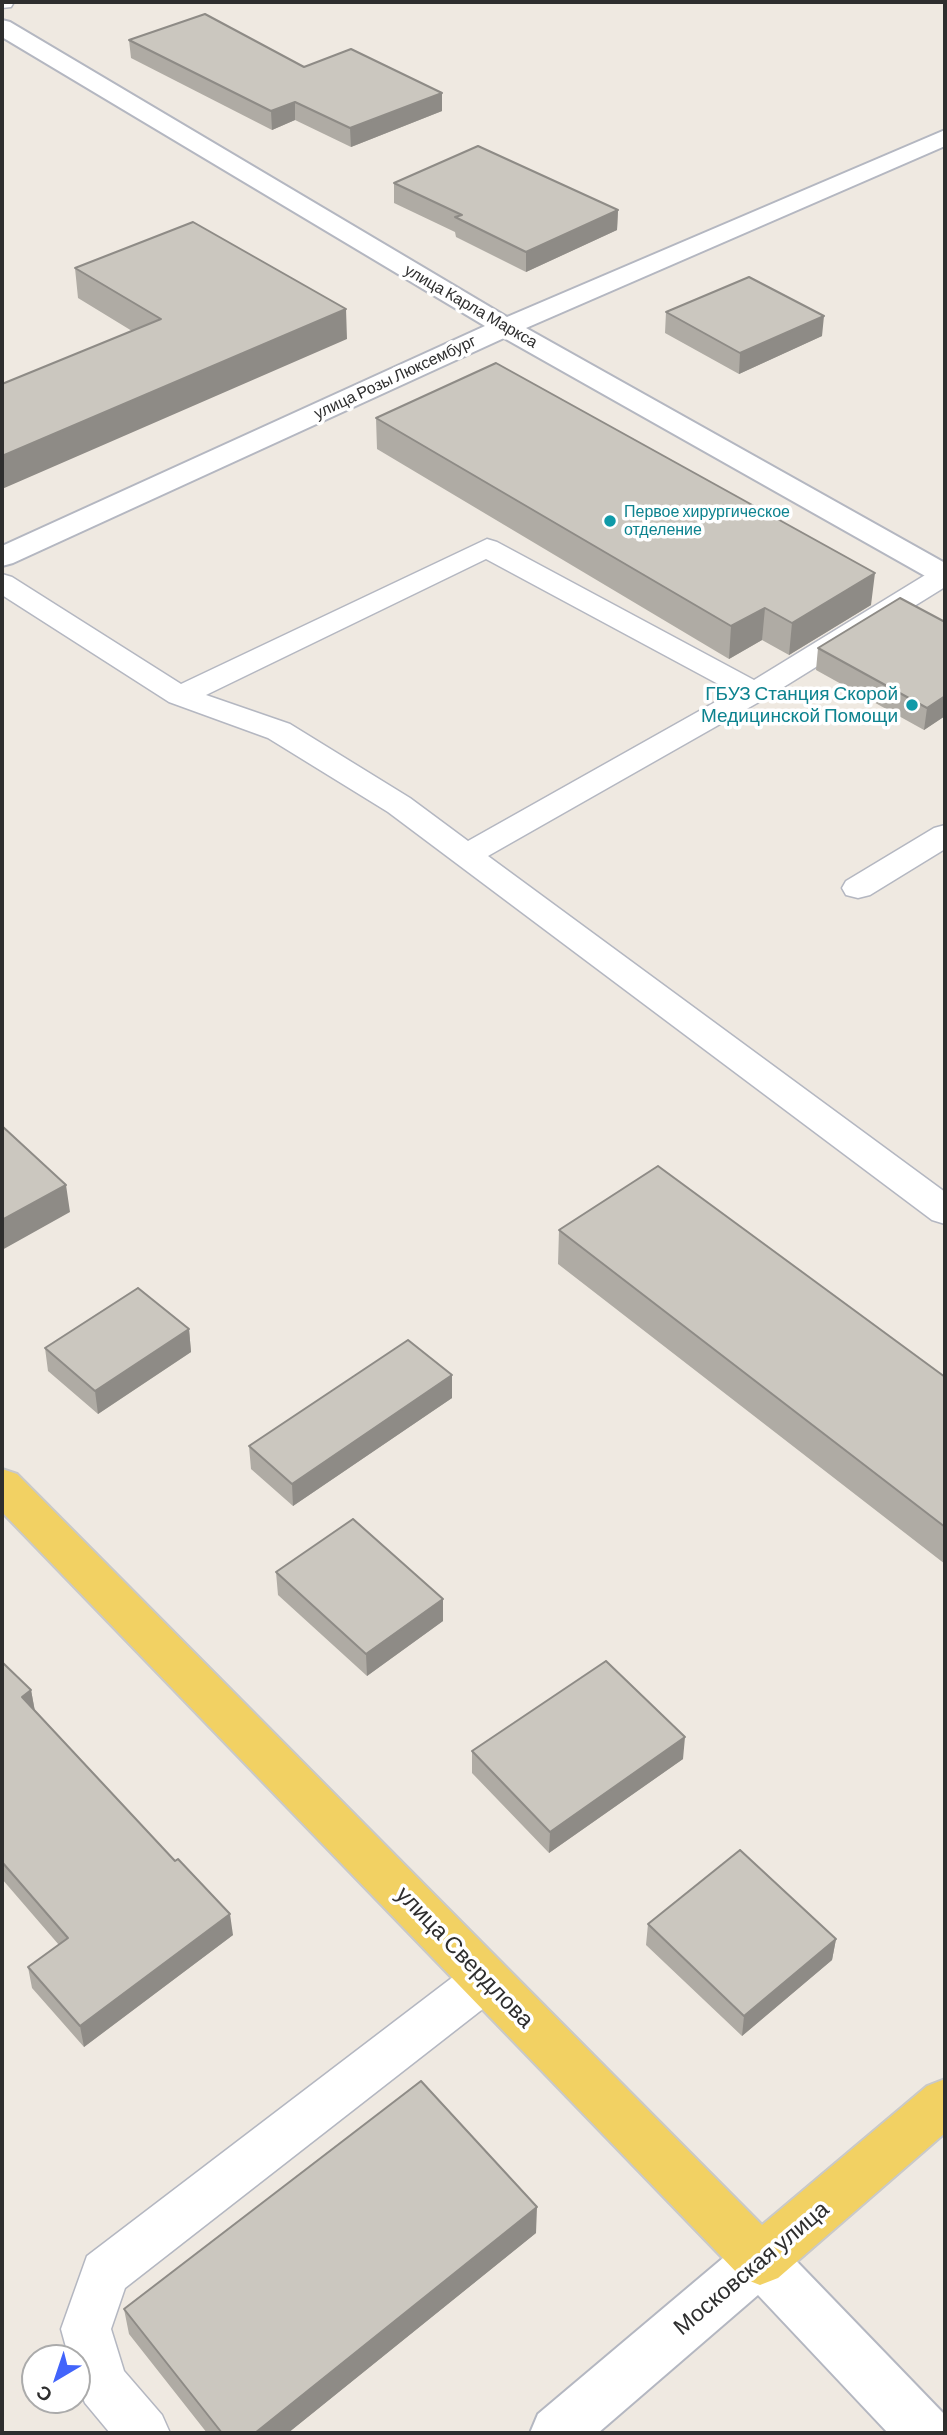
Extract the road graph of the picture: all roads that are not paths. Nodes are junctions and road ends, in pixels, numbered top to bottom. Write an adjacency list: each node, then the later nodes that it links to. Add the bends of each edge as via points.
1 (2, 27): 3 (street, улица Карла Маркса)
2 (945, 137): 3 (street, улица Розы Люксембург)
3 (505, 327): 4 (street, улица Розы Люксембург); 5 (street, улица Карла Маркса)
4 (2, 557)
5 (945, 575): 7 (lane)
6 (2, 583): 8 (lane)
7 (755, 692): 8 (lane, via 487,548); 10 (lane)
8 (180, 696): 10 (lane, via 279,731 399,805)
9 (945, 835): 11 (lane)
10 (466, 855): 12 (lane)
11 (858, 888)
12 (945, 1211)
13 (2, 1485): 14 (main road, улица Свердлова)
14 (486, 1979): 16 (main road, улица Свердлова); 17 (lane, via 105,2273 86,2329 103,2385)
15 (945, 2102): 16 (main road, Московская улица)
16 (760, 2260): 18 (street, Московская улица); 19 (street, улица Свердлова)
17 (144, 2433)
18 (557, 2433)
19 (925, 2433)

